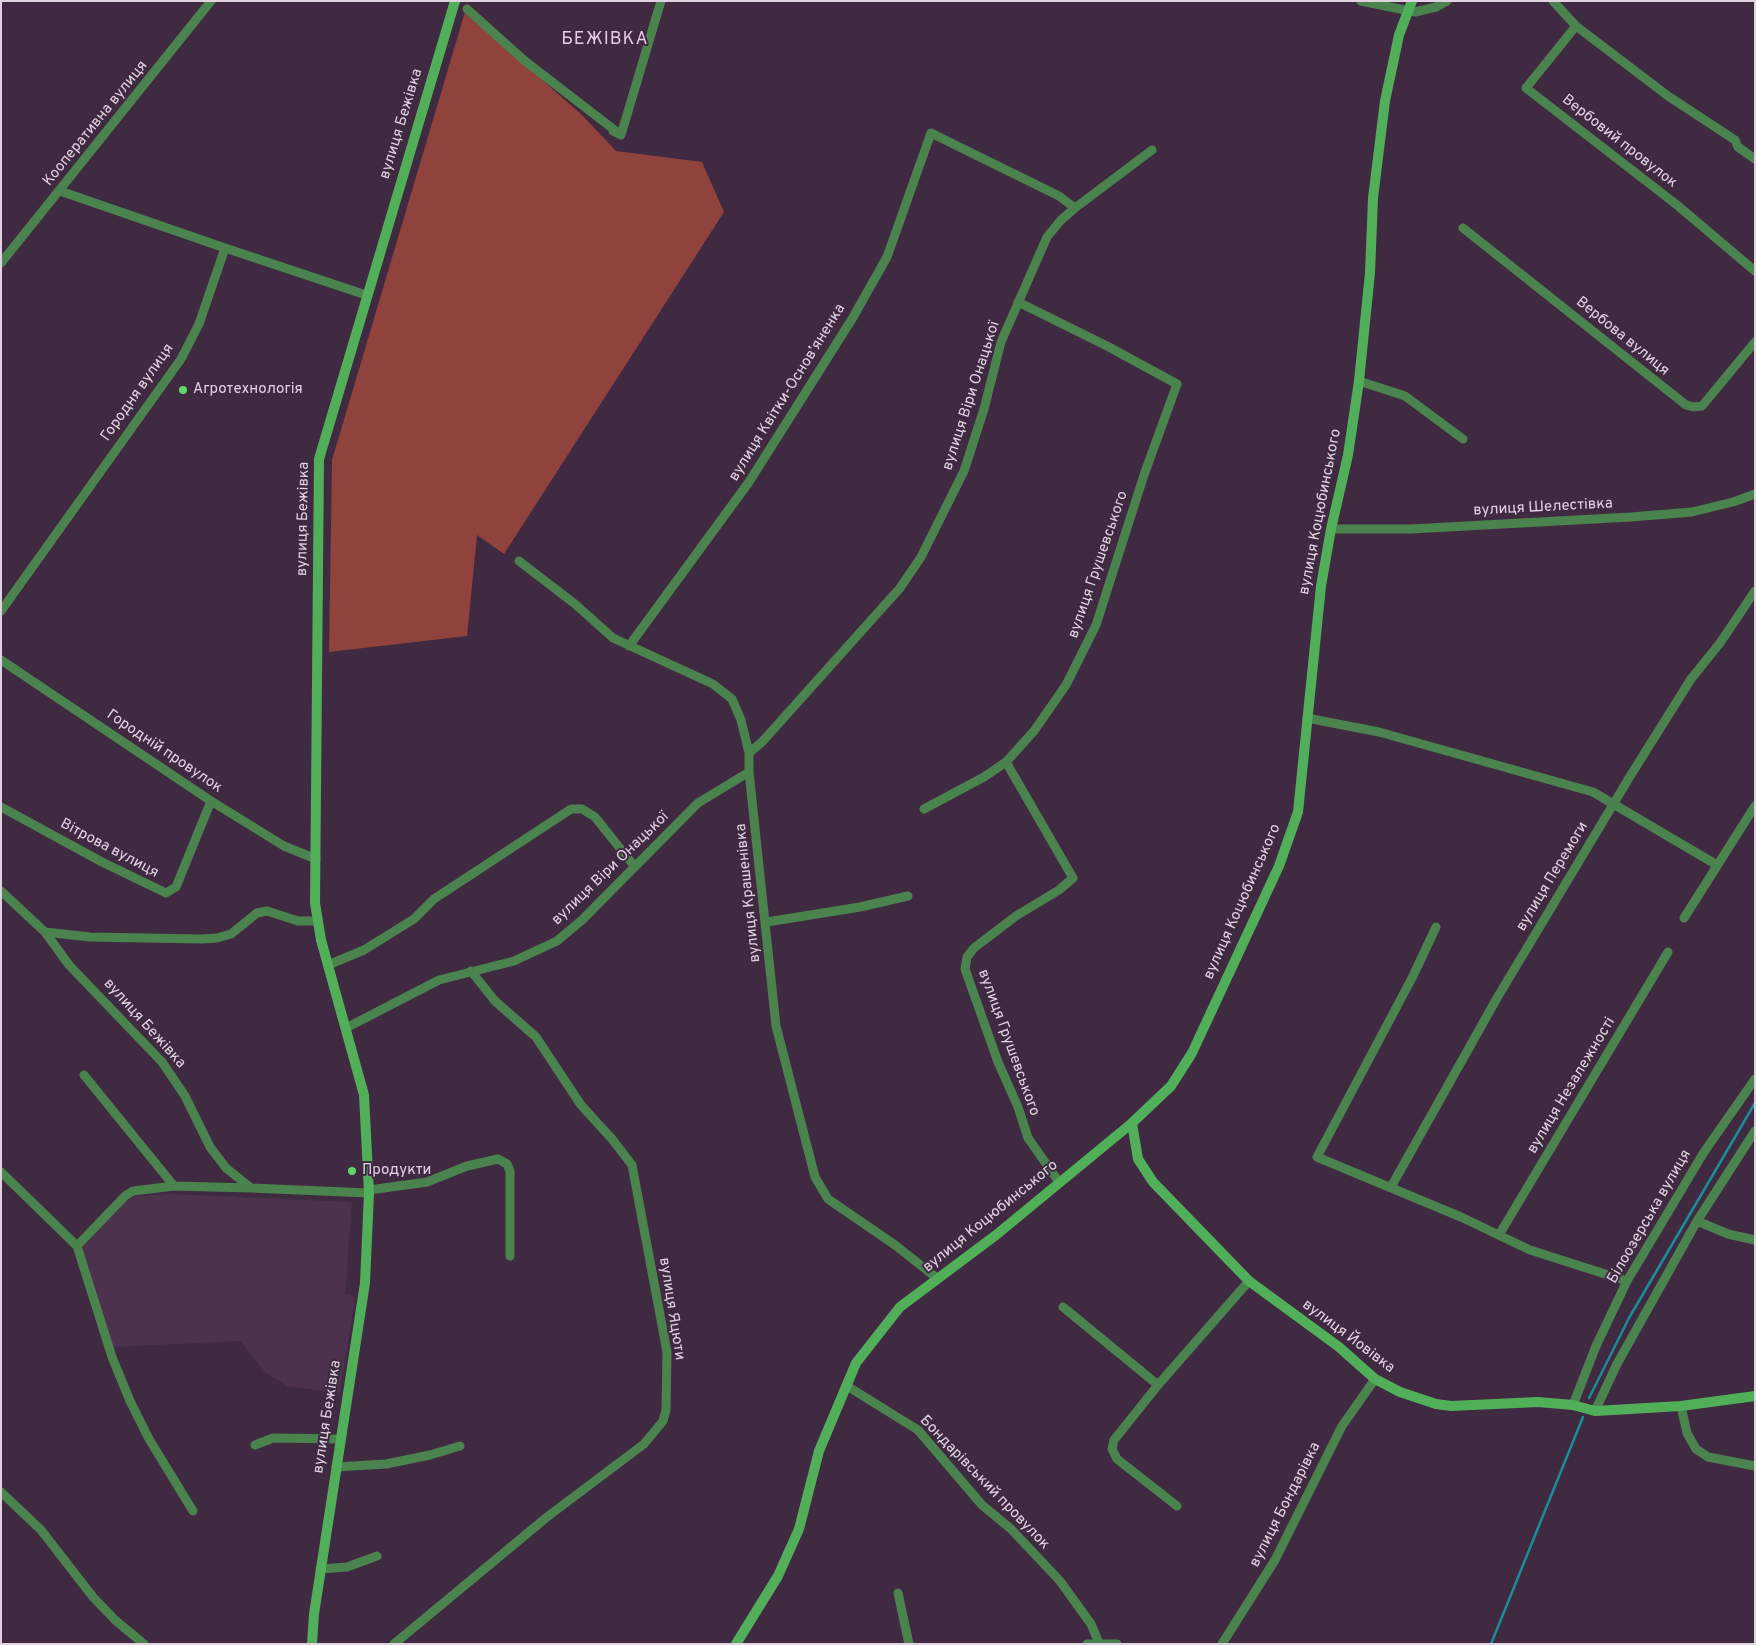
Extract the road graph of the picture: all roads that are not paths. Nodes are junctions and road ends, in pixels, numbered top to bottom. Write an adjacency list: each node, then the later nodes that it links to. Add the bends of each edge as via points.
1 (211, 1): 12 (street, Кооперативна вулиця)
2 (454, 1): 18 (street, вулиця Бежівка)
3 (661, 1): 8 (street, via 617,133 525,61)
4 (1361, 1): 7 (street)
5 (1447, 1): 7 (street, via 1429,9)
6 (1553, 1): 9 (street)
7 (1410, 6): 21 (street, вулиця Коцюбинського, via 1399,35 1385,102 1373,198 1370,273)
8 (466, 9)
9 (1576, 26): 11 (street, via 1668,96 1735,140 1738,147); 17 (street, Вербовий провулок, via 1526,88 1678,205)
10 (1152, 150): 13 (street, вулиця Віри Онацької)
11 (1755, 159)
12 (60, 192): 15 (street); 16 (street, Кооперативна вулиця)
13 (1075, 208): 19 (street, вулиця Віри Онацької, via 1047,237); 28 (street, вулиця Квітки-Основʼяненка, via 1059,196 931,133 887,257 852,318 749,482)
14 (1463, 228): 20 (street, Вербова вулиця, via 1686,405 1702,406)
15 (225, 248): 18 (street); 27 (street, Городня вулиця, via 199,324 181,360)
16 (1, 263)
17 (1755, 271)
18 (366, 295): 39 (street, вулиця Бежівка, via 319,459)
19 (1018, 302): 31 (street, вулиця Віри Онацької, via 1001,342 964,471 921,556 900,588 874,618); 32 (street, вулиця Грушевського, via 1177,384 1096,625 1066,684 1034,731)
20 (1755, 342)
21 (1359, 381): 22 (street, via 1405,396); 24 (street, вулиця Коцюбинського, via 1348,455)
22 (1463, 439)
23 (1755, 494): 24 (street, вулиця Шелестівка, via 1692,512 1411,529)
24 (1331, 529): 30 (street, вулиця Коцюбинського, via 1321,586)
25 (520, 561): 28 (street, вулиця Крашенівка, via 613,638)
26 (1755, 592): 35 (street, вулиця Перемоги, via 1691,679)
27 (1, 611)
28 (629, 646): 31 (street, вулиця Крашенівка, via 723,690 737,710)
29 (1, 660): 34 (street, Городній провулок)
30 (1307, 718): 35 (street, via 1426,744 1593,792); 55 (street, вулиця Коцюбинського, via 1298,812 1279,866 1192,1053 1170,1086)
31 (749, 753): 33 (street, вулиця Крашенівка)
32 (1006, 762): 38 (street); 58 (street, вулиця Грушевського, via 1073,878 974,948 967,957 965,969 1028,1138)
33 (749, 772): 41 (street, вулиця Віри Онацької, via 698,803); 46 (street, вулиця Крашенівка)
34 (211, 801): 37 (street, Вітрова вулиця, via 176,887 166,893); 39 (street, Городній провулок, via 284,846)
35 (1614, 803): 40 (street); 60 (street, вулиця Перемоги, via 1496,998)
36 (1755, 806): 40 (street)
37 (1, 807)
38 (924, 809)
39 (316, 859): 45 (street, вулиця Бежівка)
40 (1717, 865): 44 (street)
41 (635, 867): 50 (street, via 594,817 582,809 571,809 434,899 414,919 364,950); 51 (street, вулиця Віри Онацької, via 557,941 514,961)
42 (1, 891): 48 (street, вулиця Бежівка)
43 (908, 896): 46 (street, via 860,908)
44 (1684, 918)
45 (317, 921): 48 (street, via 298,921 266,911 257,913 231,934 202,939 90,937); 50 (street, вулиця Бежівка)
46 (767, 922): 68 (street, вулиця Крашенівка, via 776,1026 815,1177 828,1199)
47 (1436, 927): 60 (street, via 1317,1157)
48 (45, 932): 61 (street, вулиця Бежівка, via 70,964 162,1062 185,1096 210,1147 226,1168)
49 (1668, 952): 64 (street, вулиця Незалежності)
50 (328, 965): 52 (street, вулиця Бежівка)
51 (471, 971): 52 (street, вулиця Віри Онацької, via 440,980); 93 (street, вулиця Яцюти, via 495,1001 536,1037 581,1105 632,1165 666,1352 666,1410 657,1430 637,1449 547,1517)
52 (346, 1028): 62 (street, вулиця Бежівка, via 364,1095)
53 (84, 1076): 59 (street)
54 (1755, 1079): 70 (street, Білоозерська вулиця, via 1704,1152)
55 (1132, 1123): 58 (street, вулиця Коцюбинського); 69 (street, вулиця Йовівка, via 1138,1159 1153,1182)
56 (1755, 1130): 63 (street)
57 (1, 1172): 66 (street)
58 (1059, 1182): 68 (street, вулиця Коцюбинського)
59 (174, 1186): 61 (street); 66 (street, via 145,1188 125,1196)
60 (1391, 1187): 64 (street)
61 (251, 1188): 62 (street)
62 (369, 1192): 67 (street, via 427,1182 498,1158 507,1164 510,1171); 79 (street, вулиця Бежівка, via 365,1282)
63 (1697, 1221): 65 (street, via 1728,1234); 78 (street, via 1613,1372)
64 (1499, 1236): 70 (street)
65 (1755, 1240)
66 (77, 1246): 86 (street, via 112,1358 130,1401)
67 (510, 1256)
68 (938, 1279): 74 (street, вулиця Коцюбинського, via 900,1307 856,1363)
69 (1249, 1281): 72 (street, вулиця Йовівка, via 1339,1347); 73 (street)
70 (1627, 1281): 76 (street, Білоозерська вулиця)
71 (1063, 1307): 73 (street)
72 (1375, 1378): 76 (street, вулиця Йовівка, via 1400,1392 1444,1405 1538,1402); 98 (street, вулиця Бондарівка, via 1342,1426 1275,1560)
73 (1158, 1385): 85 (street, via 1114,1440 1112,1450 1117,1459)
74 (847, 1386): 90 (street, Бондарівський провулок, via 918,1430 982,1505 1011,1529 1060,1581 1091,1624); 94 (street, вулиця Коцюбинського, via 819,1451 798,1529 778,1576)
75 (1755, 1396): 77 (street, вулиця Йовівка)
76 (1573, 1405): 78 (street, вулиця Йовівка)
77 (1681, 1406): 78 (street, вулиця Йовівка); 82 (street, via 1687,1433 1696,1449 1708,1458)
78 (1595, 1411)
79 (340, 1439): 80 (street, via 273,1438); 83 (street, вулиця Бежівка)
80 (255, 1445)
81 (460, 1446): 83 (street, via 386,1464)
82 (1755, 1466)
83 (336, 1467): 88 (street, вулиця Бежівка)
84 (1, 1492): 91 (street, via 42,1530 93,1597)
85 (1178, 1506)
86 (193, 1511)
87 (377, 1556): 88 (street, via 347,1567)
88 (320, 1569): 92 (street, вулиця Бежівка)
89 (898, 1593): 95 (street)
90 (1099, 1643): 96 (street); 97 (street)
91 (144, 1644)
92 (312, 1644)
93 (394, 1644)
94 (736, 1644)
95 (909, 1644)
96 (1087, 1644)
97 (1117, 1644)
98 (1222, 1644)

